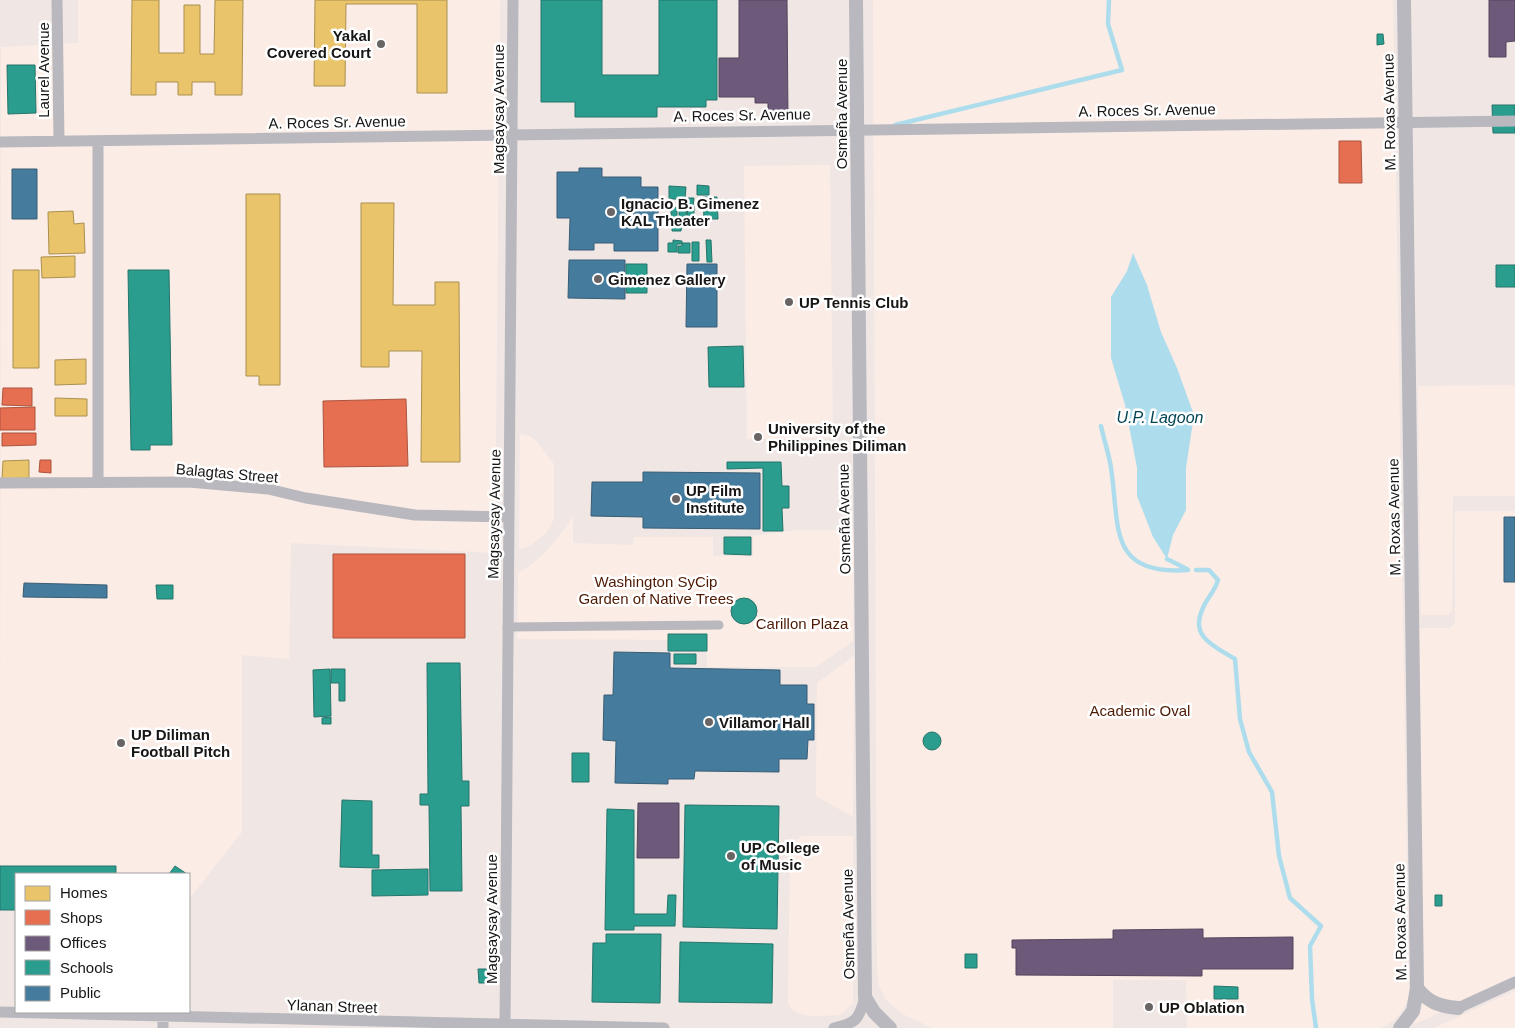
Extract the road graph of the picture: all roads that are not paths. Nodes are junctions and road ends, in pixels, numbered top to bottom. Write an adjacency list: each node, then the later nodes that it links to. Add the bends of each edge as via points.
1 (57, 0): 9 (street, Laurel Avenue)
2 (513, 0): 8 (street, Magsaysay Avenue)
3 (856, 0): 7 (street, Osmeña Avenue)
4 (1404, 0): 6 (street, M. Roxas Avenue)
5 (1515, 121): 6 (street, A. Roces Sr. Avenue)
6 (1405, 122): 7 (street, A. Roces Sr. Avenue); 18 (street, M. Roxas Avenue)
7 (858, 129): 8 (street, A. Roces Sr. Avenue); 19 (street, Osmeña Avenue)
8 (512, 134): 10 (street, A. Roces Sr. Avenue); 14 (street, Magsaysay Avenue)
9 (59, 140): 10 (street, A. Roces Sr. Avenue); 11 (street, A. Roces Sr. Avenue)
10 (98, 141): 12 (street)
11 (0, 142)
12 (98, 482): 13 (street, Balagtas Street); 14 (street, Balagtas Street, via 190,482 268,489 416,515)
13 (0, 483)
14 (509, 517): 16 (street, Magsaysay Avenue)
15 (719, 625): 16 (street)
16 (508, 627): 25 (street, Magsaysay Avenue)
17 (1515, 982): 20 (street)
18 (1417, 988): 20 (street, via 1436,1005); 30 (street, M. Roxas Avenue, via 1413,1010)
19 (865, 997): 28 (street, via 857,1019); 29 (street, Osmeña Avenue)
20 (1458, 1008)
21 (0, 1012): 22 (street, Ylanan Street)
22 (15, 1012)
23 (54, 1013): 24 (street, Ylanan Street)
24 (163, 1015): 25 (street, Ylanan Street); 26 (street)
25 (505, 1026): 27 (street, Ylanan Street)
26 (163, 1028)
27 (664, 1028)
28 (834, 1028)
29 (890, 1028)
30 (1400, 1028)

